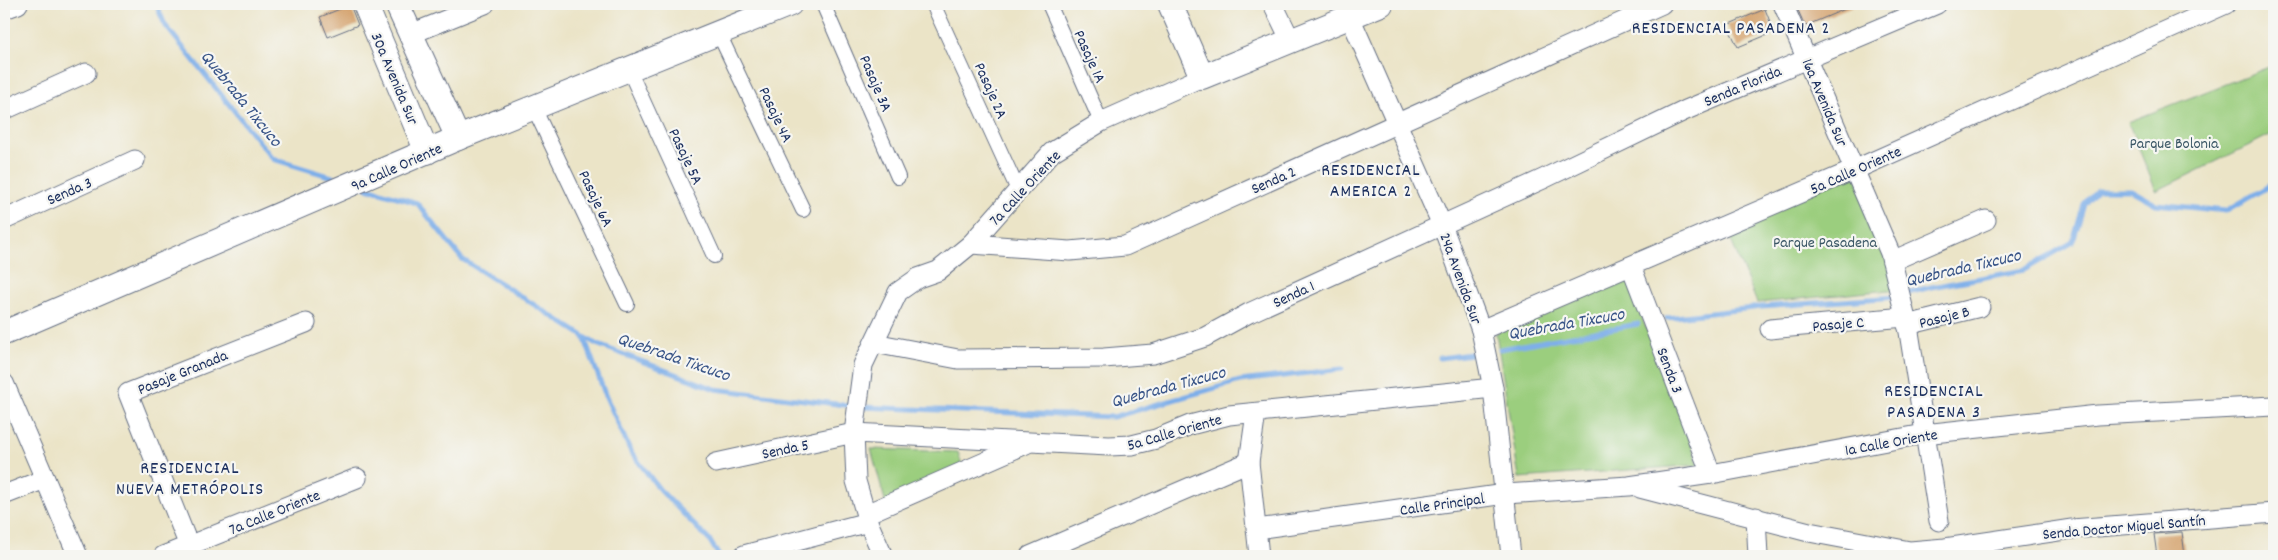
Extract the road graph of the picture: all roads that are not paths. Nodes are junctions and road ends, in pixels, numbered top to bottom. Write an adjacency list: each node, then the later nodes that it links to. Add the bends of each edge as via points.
1 (18, 4): 16 (street)
2 (365, 4): 32 (street, 30a Avenida Sur)
3 (396, 4): 19 (street, 30a Avenida Sur)
4 (485, 4): 19 (street)
5 (790, 4): 20 (street, 9a Calle Oriente)
6 (823, 4): 35 (street, Pasaje 3A)
7 (933, 4): 36 (street, Pasaje 2A)
8 (1049, 4): 29 (street, Pasaje 1A)
9 (1170, 4): 25 (street)
10 (1273, 4): 21 (street)
11 (1381, 4): 18 (street, 7a Calle Oriente)
12 (1662, 4): 30 (street, Senda 2)
13 (1783, 4): 22 (street, 16a Avenida Sur)
14 (1937, 4): 22 (street, Senda Florida)
15 (2226, 4): 17 (street, 5a Calle Oriente)
16 (4, 9)
17 (2194, 10): 34 (street, 5a Calle Oriente)
18 (1350, 17): 21 (street, 7a Calle Oriente); 30 (street, 24a Avenida Sur)
19 (411, 34): 31 (street, 30a Avenida Sur)
20 (719, 34): 23 (street, 9a Calle Oriente); 37 (street, Pasaje 4A)
21 (1291, 41): 25 (street, 7a Calle Oriente)
22 (1807, 57): 28 (street, Senda Florida); 34 (street, 16a Avenida Sur)
23 (629, 70): 26 (street, 9a Calle Oriente); 42 (street, Pasaje 5A)
24 (86, 73): 27 (street)
25 (1202, 77): 29 (street, 7a Calle Oriente)
26 (534, 108): 31 (street, 9a Calle Oriente); 45 (street, Pasaje 6A)
27 (4, 110)
28 (1686, 110): 40 (street, Senda 1)
29 (1102, 122): 36 (street, 7a Calle Oriente, via 1052,152)
30 (1396, 123): 40 (street, 24a Avenida Sur); 41 (street, Senda 2, via 1125,246 1070,251)
31 (458, 138): 32 (street, 9a Calle Oriente)
32 (427, 152): 51 (street, 9a Calle Oriente)
33 (135, 160): 38 (street, Senda 3)
34 (1854, 170): 43 (street, 16a Avenida Sur); 44 (street, 5a Calle Oriente)
35 (898, 177)
36 (1018, 190): 41 (street, 7a Calle Oriente)
37 (803, 210)
38 (4, 220)
39 (1986, 220): 43 (street)
40 (1442, 225): 50 (street, 24a Avenida Sur); 52 (street, Senda 1, via 1249,313 1205,337 1153,354 1104,358 958,358)
41 (971, 244): 52 (street, 7a Calle Oriente, via 938,271 918,278 898,292)
42 (714, 256)
43 (1892, 261): 47 (street, 16a Avenida Sur)
44 (1631, 266): 50 (street, 5a Calle Oriente); 62 (street, Senda 3)
45 (627, 304)
46 (1980, 307): 47 (street, Pasaje B)
47 (1905, 317): 49 (street, Pasaje C); 58 (street, 16a Avenida Sur)
48 (306, 323): 73 (street, Pasaje Granada, via 128,393)
49 (1770, 329)
50 (1481, 330): 54 (street, 24a Avenida Sur)
51 (4, 333)
52 (874, 343): 57 (street, 7a Calle Oriente, via 863,366)
53 (4, 383): 64 (street)
54 (1493, 388): 56 (street, 5a Calle Oriente); 66 (street, 24a Avenida Sur)
55 (2274, 406): 58 (street, 1a Calle Oriente, via 2098,415)
56 (1256, 413): 59 (street, 5a Calle Oriente, via 1209,418 1132,445); 60 (street)
57 (854, 426): 59 (street, 5a Calle Oriente); 61 (street, Senda 5); 70 (street, 7a Calle Oriente, via 856,481)
58 (1924, 434): 62 (street, 1a Calle Oriente); 71 (street, 16a Avenida Sur)
59 (1029, 442): 70 (street)
60 (1249, 462): 72 (street); 79 (street)
61 (716, 464)
62 (1711, 474): 65 (street, 1a Calle Oriente)
63 (357, 478): 73 (street, 7a Calle Oriente)
64 (45, 479): 67 (street); 76 (street)
65 (1629, 486): 66 (street, Calle Principal); 69 (street, Senda Doctor Miguel Santín)
66 (1505, 494): 72 (street, Calle Principal); 81 (street, 24a Avenida Sur)
67 (4, 495)
68 (2274, 513): 74 (street, Senda Doctor Miguel Santín, via 2072,529)
69 (1756, 517): 74 (street, Senda Doctor Miguel Santín, via 1809,532 1910,551); 82 (street)
70 (867, 518): 75 (street); 78 (street, 7a Calle Oriente)
71 (1939, 521)
72 (1257, 529): 80 (street)
73 (189, 546): 77 (street, 7a Calle Oriente)
74 (1945, 552)
75 (744, 555)
76 (78, 556)
77 (163, 556)
78 (883, 556)
79 (1030, 556)
80 (1259, 556)
81 (1511, 556)
82 (1758, 556)

